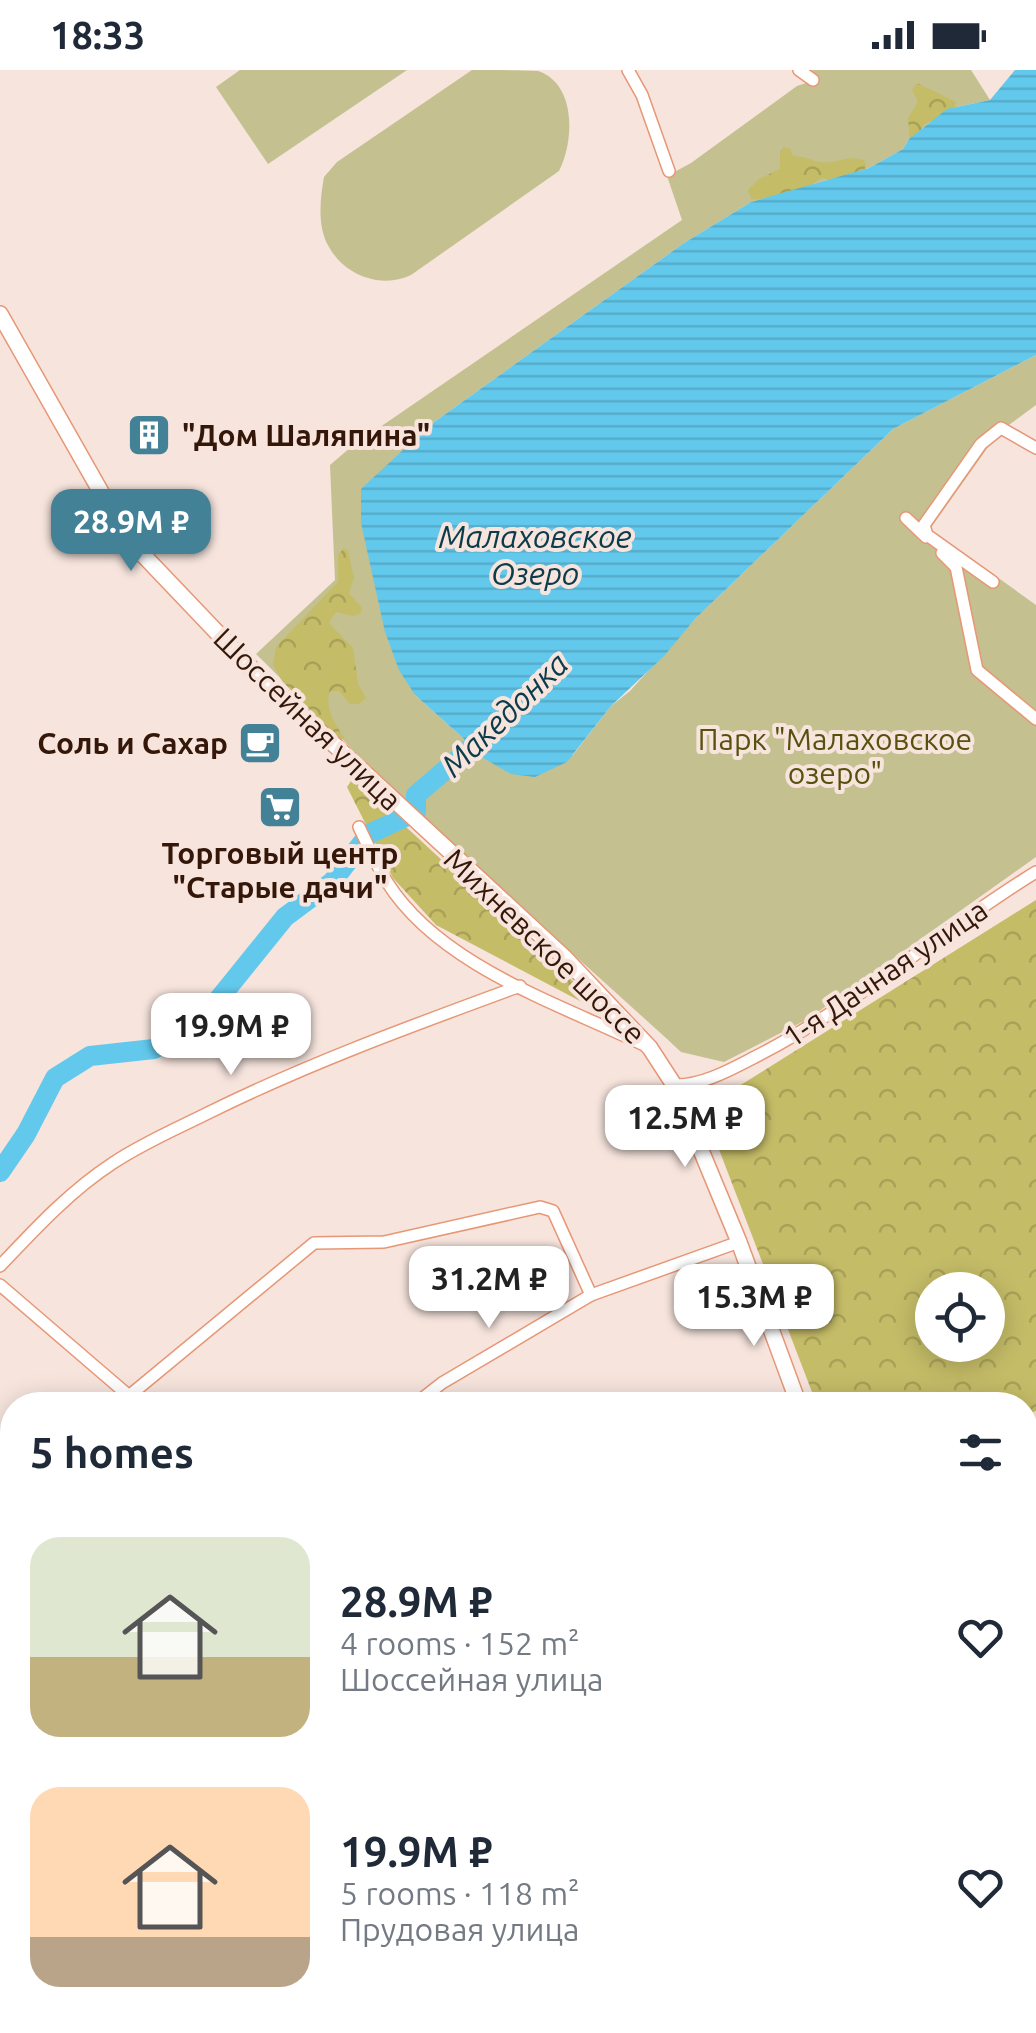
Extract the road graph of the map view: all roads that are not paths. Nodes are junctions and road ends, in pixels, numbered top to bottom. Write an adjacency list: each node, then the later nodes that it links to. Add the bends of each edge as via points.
1 (628, 70): 4 (street)
2 (799, 70): 3 (street)
3 (813, 80)
4 (669, 171)
5 (0, 314): 10 (main road, Шоссейная улица, via 118,526 249,666)
6 (1036, 448): 8 (street, via 1001,428 981,444 924,526)
7 (906, 518): 9 (street, via 956,567 978,670)
8 (993, 582)
9 (1036, 718)
10 (419, 825): 14 (main road, Михневское шоссе, via 564,957)
11 (360, 827): 13 (street, via 388,884 432,934 494,977)
12 (1036, 872): 15 (street, 1-я Дачная улица, via 821,1020 729,1070)
13 (520, 986): 14 (street); 17 (street, via 306,1068 136,1149 87,1182)
14 (650, 1048): 15 (main road, Михневское шоссе)
15 (674, 1085): 16 (main road, Михневское шоссе)
16 (739, 1242): 19 (street); 23 (main road, Михневское шоссе)
17 (0, 1266)
18 (0, 1285): 20 (street)
19 (591, 1296): 21 (street, via 553,1211 540,1207 384,1242 314,1243); 22 (street)
20 (125, 1392)
21 (132, 1392)
22 (431, 1392)
23 (794, 1392)

